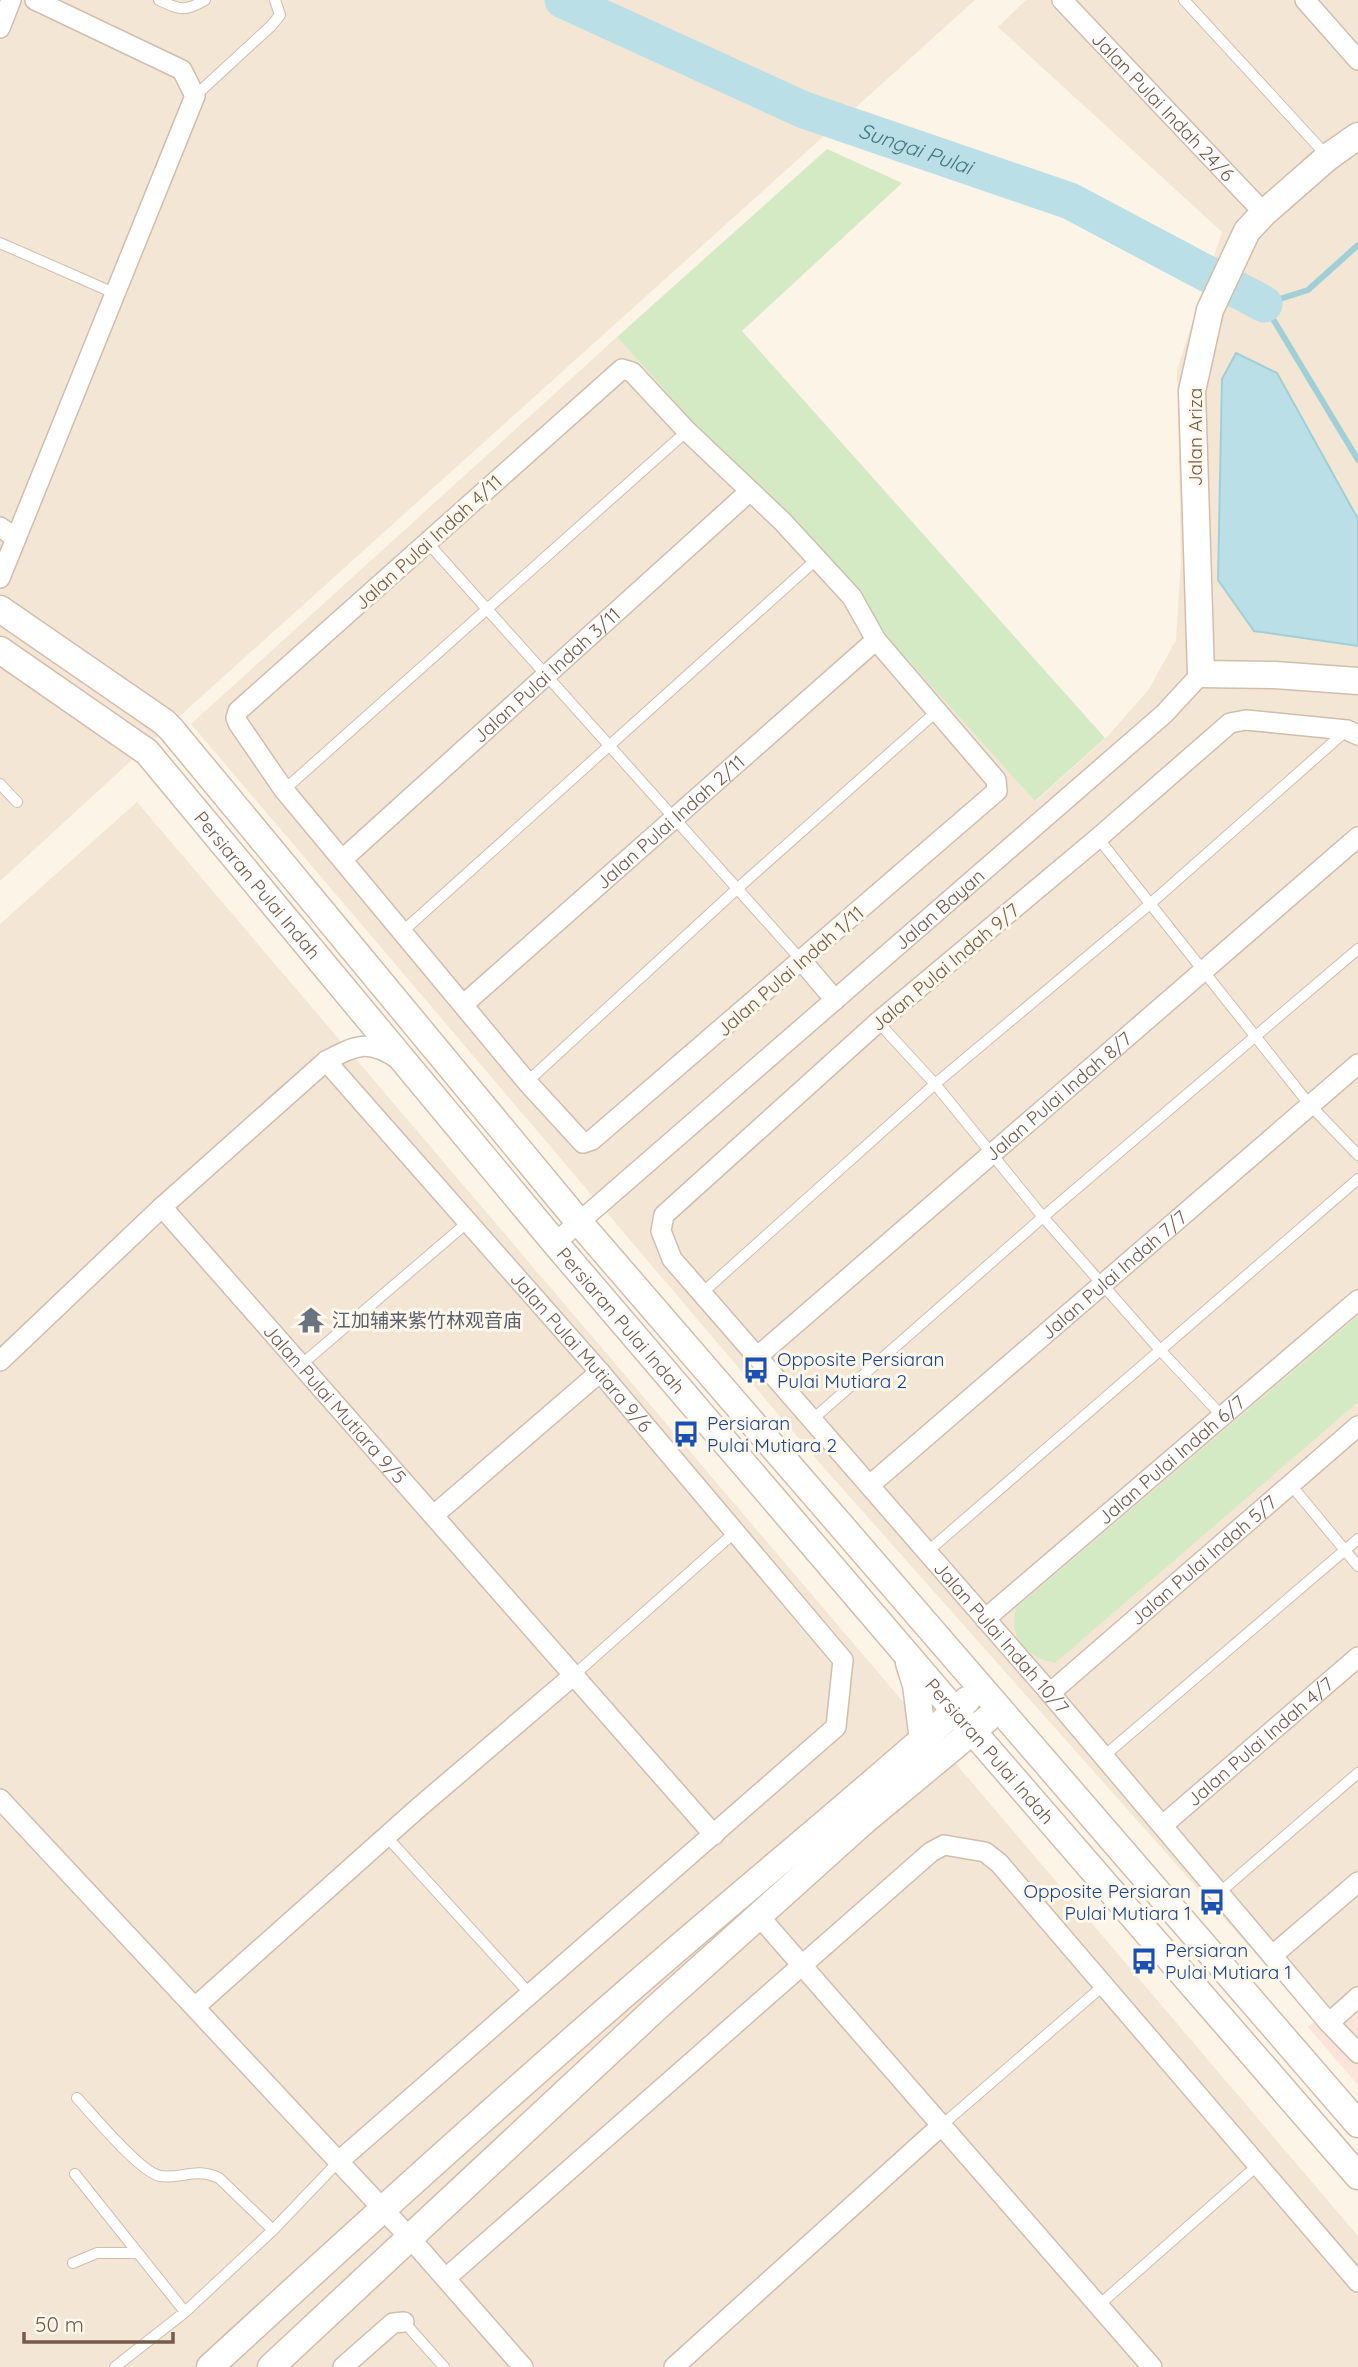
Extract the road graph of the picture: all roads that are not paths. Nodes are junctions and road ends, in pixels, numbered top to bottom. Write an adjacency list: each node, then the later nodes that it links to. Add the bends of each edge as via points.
1 (11, 0): 9 (street)
2 (35, 0): 11 (street, via 182,70)
3 (159, 0): 4 (lane, via 191,9)
4 (205, 0)
5 (275, 0): 11 (lane, via 280,15 271,26)
6 (1062, 0): 14 (street, Jalan Pulai Indah 24/6)
7 (1184, 0): 13 (lane)
8 (1305, 0): 10 (street)
9 (0, 28)
10 (1358, 60)
11 (195, 96): 16 (street)
12 (1358, 136): 13 (main road, Jalan Ariza)
13 (1328, 157): 14 (main road, Jalan Ariza)
14 (1255, 222): 28 (main road, Jalan Ariza, via 1210,310 1192,391)
15 (0, 243): 16 (lane)
16 (114, 293): 19 (street)
17 (687, 431): 18 (street); 20 (street, Jalan Pulai Indah 4/11, via 632,372 622,369); 24 (lane)
18 (750, 491): 21 (street); 29 (street, Jalan Pulai Indah 3/11)
19 (8, 533): 22 (street)
20 (427, 542): 24 (lane); 36 (street, Jalan Pulai Indah 4/11, via 238,711 238,723)
21 (817, 559): 26 (street, via 852,597); 34 (lane)
22 (0, 578)
23 (0, 609): 65 (main road, Persiaran Pulai Indah, via 171,729)
24 (486, 610): 29 (lane); 36 (lane)
25 (0, 625): 31 (main road)
26 (876, 640): 32 (street); 38 (street, Jalan Pulai Indah 2/11)
27 (0, 650): 31 (main road, Persiaran Pulai Indah)
28 (1201, 674): 30 (main road); 48 (street, Jalan Bayan, via 1164,714)
29 (546, 676): 34 (lane); 41 (street, Jalan Pulai Indah 3/11)
30 (1358, 681)
31 (66, 695): 54 (main road, Persiaran Pulai Indah, via 147,752)
32 (936, 712): 42 (lane); 46 (street, Jalan Pulai Indah 1/11, via 996,780 997,791)
33 (1353, 733): 40 (street, Jalan Pulai Indah 9/7, via 1246,720 1230,723); 43 (lane)
34 (609, 746): 38 (lane); 44 (lane)
35 (0, 784): 37 (lane)
36 (284, 790): 41 (street)
37 (17, 802)
38 (674, 819): 42 (lane); 49 (street, Jalan Pulai Indah 2/11)
39 (1358, 837): 47 (street, Jalan Pulai Indah 8/7)
40 (1098, 838): 43 (lane); 50 (street, Jalan Pulai Indah 9/7)
41 (344, 858): 44 (street)
42 (738, 888): 46 (lane); 55 (lane)
43 (1150, 904): 47 (lane); 56 (lane)
44 (402, 932): 49 (street)
45 (1358, 949): 51 (lane)
46 (802, 961): 48 (street); 55 (street, Jalan Pulai Indah 1/11, via 587,1143 579,1141)
47 (1203, 973): 51 (lane); 58 (street, Jalan Pulai Indah 8/7)
48 (835, 1000): 65 (street, Jalan Bayan)
49 (464, 1004): 55 (street)
50 (878, 1022): 56 (lane); 62 (street, Jalan Pulai Indah 9/7)
51 (1255, 1036): 57 (lane); 63 (lane)
52 (326, 1060): 54 (street, via 354,1046 374,1046); 61 (street); 64 (street, Jalan Pulai Mutiara 9/6)
53 (1358, 1063): 57 (street, Jalan Pulai Indah 7/7)
54 (408, 1066): 66 (main road, Persiaran Pulai Indah)
55 (527, 1082)
56 (935, 1084): 58 (lane); 68 (lane)
57 (1309, 1104): 59 (lane); 67 (street, Jalan Pulai Indah 7/7)
58 (990, 1153): 63 (lane); 71 (street, Jalan Pulai Indah 8/7)
59 (1358, 1156)
60 (1358, 1179): 70 (lane)
61 (162, 1207): 72 (street); 73 (street, Jalan Pulai Mutiara 9/5)
62 (664, 1215): 68 (street, Jalan Pulai Indah 10/7, via 661,1231 672,1259)
63 (1043, 1217): 67 (lane); 76 (lane)
64 (468, 1221): 73 (lane); 74 (street, Jalan Pulai Mutiara 9/6)
65 (578, 1221): 66 (street, Jalan Bayan); 90 (main road, Persiaran Pulai Indah)
66 (555, 1243): 87 (main road, Persiaran Pulai Indah)
67 (1102, 1284): 70 (lane); 78 (street, Jalan Pulai Indah 7/7)
68 (701, 1294): 71 (street, Jalan Pulai Indah 10/7)
69 (1358, 1300): 75 (street, Jalan Pulai Indah 6/7)
70 (1161, 1351): 75 (lane); 84 (lane)
71 (758, 1356): 76 (street, Jalan Pulai Indah 10/7)
72 (0, 1361)
73 (302, 1364): 80 (street, Jalan Pulai Mutiara 9/5)
74 (600, 1372): 80 (street); 81 (street, Jalan Pulai Mutiara 9/6)
75 (1222, 1416): 86 (street, Jalan Pulai Indah 6/7)
76 (813, 1419): 78 (street, Jalan Pulai Indah 10/7)
77 (1358, 1426): 79 (street, Jalan Pulai Indah 5/7)
78 (870, 1485): 84 (street, Jalan Pulai Indah 10/7)
79 (1291, 1485): 83 (lane); 91 (street, Jalan Pulai Indah 5/7)
80 (434, 1515): 89 (street, Jalan Pulai Mutiara 9/5)
81 (735, 1532): 89 (lane); 101 (street, Jalan Pulai Mutiara 9/6, via 843,1660 836,1727)
82 (1358, 1539): 83 (lane)
83 (1345, 1551): 85 (lane); 96 (lane)
84 (928, 1552): 86 (street, Jalan Pulai Indah 10/7)
85 (1358, 1566)
86 (985, 1619): 91 (street, Jalan Pulai Indah 10/7)
87 (907, 1654): 93 (main road, Persiaran Pulai Indah); 95 (main road)
88 (1358, 1657): 100 (street, Jalan Pulai Indah 4/7)
89 (574, 1675): 101 (street, Jalan Pulai Mutiara 9/5); 102 (street)
90 (981, 1688): 92 (main road, Persiaran Pulai Indah); 93 (main road)
91 (1050, 1693): 96 (street, Jalan Pulai Indah 10/7)
92 (999, 1709): 94 (main road); 114 (main road, Persiaran Pulai Indah)
93 (955, 1711): 94 (main road, Persiaran Pulai Indah); 95 (main road)
94 (974, 1731): 95 (main road); 97 (main road, Persiaran Pulai Indah)
95 (931, 1750): 97 (main road); 105 (main road, via 864,1821); 123 (main road, via 627,1992)
96 (1104, 1756): 100 (street, Jalan Pulai Indah 10/7)
97 (1001, 1763): 122 (main road, Persiaran Pulai Indah)
98 (1358, 1773): 104 (lane)
99 (0, 1799): 111 (street)
100 (1163, 1825): 104 (street, Jalan Pulai Indah 10/7)
101 (714, 1835): 109 (street)
102 (386, 1836): 109 (lane); 111 (street)
103 (1358, 1882): 106 (street)
104 (1219, 1893): 106 (street, Jalan Pulai Indah 10/7)
105 (759, 1916): 107 (street); 125 (main road)
106 (1273, 1955): 112 (street, Jalan Pulai Indah 10/7)
107 (802, 1966): 108 (street, via 944,1845 985,1852 999,1863); 118 (street); 128 (street)
108 (1104, 1985): 118 (lane); 120 (street)
109 (530, 1994): 119 (street)
110 (1358, 1997): 112 (street)
111 (195, 2007): 119 (street)
112 (1329, 2023): 113 (street, Jalan Pulai Indah 10/7)
113 (1358, 2053)
114 (1314, 2074): 116 (main road); 117 (main road, Persiaran Pulai Indah)
115 (77, 2098): 124 (lane, via 143,2167 157,2175 195,2172 219,2178)
116 (1358, 2111)
117 (1358, 2124)
118 (942, 2125): 130 (street); 139 (street)
119 (339, 2161): 123 (street); 124 (lane)
120 (1258, 2165): 129 (street); 130 (lane)
121 (75, 2174): 126 (lane)
122 (1358, 2176)
123 (383, 2208): 125 (street); 134 (main road)
124 (273, 2230): 131 (lane)
125 (410, 2238): 128 (street); 135 (main road)
126 (138, 2253): 127 (lane, via 97,2253); 131 (lane)
127 (73, 2263)
128 (446, 2278): 138 (street)
129 (1358, 2282)
130 (1099, 2305): 140 (street)
131 (185, 2312): 133 (lane)
132 (404, 2322): 136 (street, via 393,2323); 137 (lane)
133 (115, 2367)
134 (210, 2367)
135 (271, 2367)
136 (342, 2367)
137 (444, 2367)
138 (523, 2367)
139 (674, 2367)
140 (1152, 2367)

